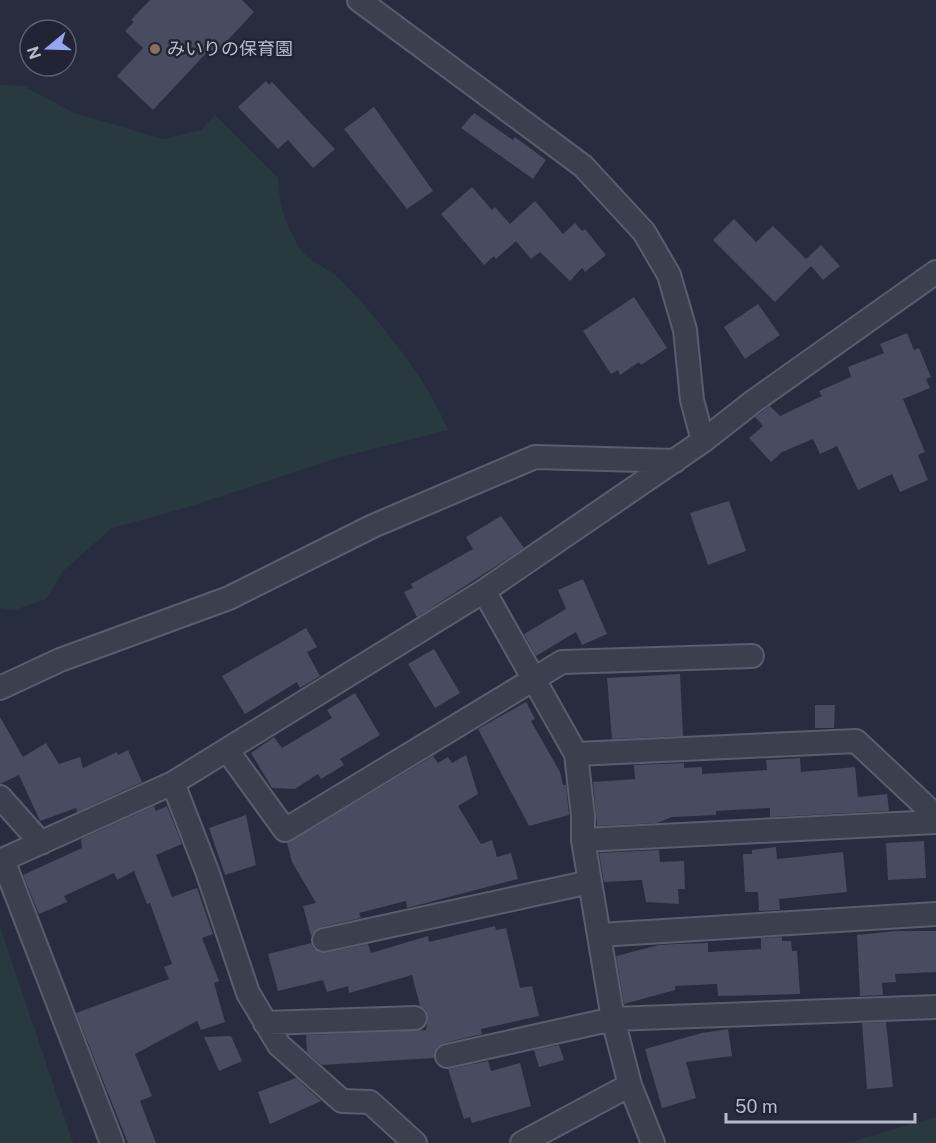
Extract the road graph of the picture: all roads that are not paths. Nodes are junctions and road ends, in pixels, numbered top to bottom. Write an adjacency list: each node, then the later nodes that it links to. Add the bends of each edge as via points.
1 (359, 0): 3 (street, via 583,166 644,232 669,275 685,330 692,400)
2 (936, 272): 3 (street, via 754,400)
3 (703, 441): 4 (street)
4 (675, 460): 5 (street); 8 (street, via 535,457 373,526 229,598 60,660)
5 (484, 591): 7 (street); 9 (street)
6 (752, 656): 7 (street, via 562,662)
7 (534, 679): 9 (street, via 285,830); 10 (street)
8 (0, 688)
9 (227, 750): 11 (street)
10 (576, 753): 13 (street, via 856,741); 15 (street)
11 (173, 783): 16 (street); 25 (street, via 248,993)
12 (0, 797): 16 (street)
13 (936, 816)
14 (936, 822): 15 (street)
15 (583, 840): 18 (street)
16 (41, 843): 17 (street)
17 (1, 860): 28 (street)
18 (590, 882): 20 (street); 21 (street)
19 (936, 914): 20 (street)
20 (599, 935): 24 (street)
21 (324, 940)
22 (936, 1007): 24 (street)
23 (415, 1018): 25 (street)
24 (613, 1018): 26 (street); 27 (street)
25 (265, 1023): 29 (street, via 279,1045 342,1101 370,1102)
26 (447, 1056)
27 (630, 1085): 30 (street); 31 (street)
28 (112, 1143)
29 (415, 1143)
30 (522, 1143)
31 (653, 1143)

